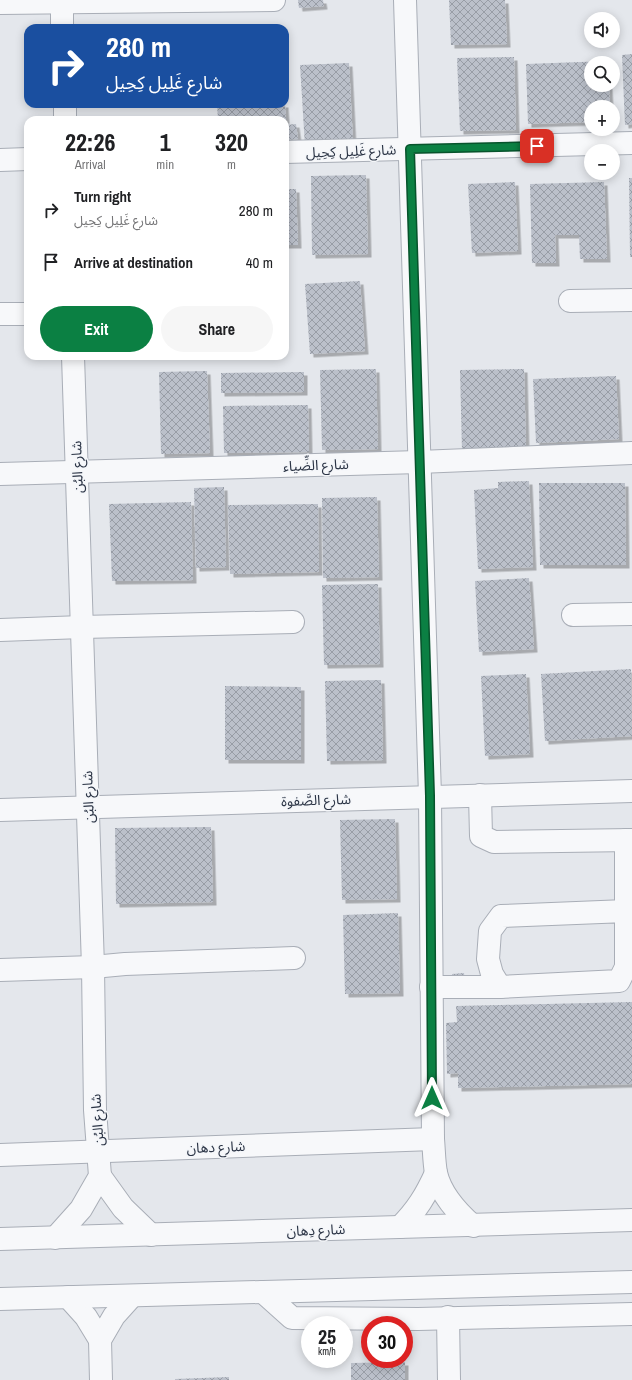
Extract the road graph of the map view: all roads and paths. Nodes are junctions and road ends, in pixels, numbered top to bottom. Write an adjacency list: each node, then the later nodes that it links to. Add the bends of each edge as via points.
1 (274, 0): 3 (street)
2 (405, 0): 7 (street)
3 (62, 1): 4 (street); 5 (street)
4 (0, 3)
5 (62, 24)
6 (632, 143): 7 (street, شارع غَلِيل كِحِيل)
7 (410, 149): 8 (street, شارع غَلِيل كِحِيل); 17 (street)
8 (289, 152)
9 (24, 159): 10 (street)
10 (0, 160)
11 (632, 300): 12 (street)
12 (570, 301)
13 (0, 314): 14 (street)
14 (24, 314)
15 (73, 360): 18 (street, شارع البُن)
16 (632, 453): 17 (street, شارع الضِّياء)
17 (419, 462): 18 (street, شارع الضِّياء); 27 (street)
18 (77, 472): 19 (street, شارع الضِّياء); 23 (street, شارع البُن)
19 (0, 474)
20 (632, 614): 21 (street)
21 (573, 615)
22 (293, 622): 23 (street)
23 (82, 627): 24 (street); 28 (street, شارع البُن)
24 (0, 630)
25 (632, 791): 26 (street, شارع الصَّفوة)
26 (480, 795): 27 (street, شارع الصَّفوة); 30 (street, via 481,836 494,842)
27 (430, 796): 28 (street, شارع الصَّفوة); 35 (street)
28 (88, 807): 29 (street, شارع الصَّفوة); 33 (street, شارع البُن)
29 (0, 810)
30 (629, 840): 31 (street)
31 (626, 911): 36 (street, via 626,967 619,981); 36 (street, via 501,916 490,931 488,959 492,974)
32 (294, 958): 33 (street)
33 (93, 967): 34 (street); 38 (street, شارع البُن, via 95,1110)
34 (0, 970)
35 (431, 987): 36 (street); 37 (street)
36 (500, 987)
37 (433, 1138): 38 (street, شارع دهان); 40 (street)
38 (99, 1152): 39 (street, شارع دهان); 41 (street, شارع البُن)
39 (0, 1155)
40 (436, 1173): 43 (street, via 450,1203); 44 (street, via 421,1203)
41 (100, 1176): 45 (street, via 123,1208); 46 (street, via 81,1209)
42 (632, 1220): 43 (street, شارع دِهان)
43 (474, 1226): 44 (street, شارع دِهان)
44 (400, 1227): 45 (street, شارع دِهان)
45 (151, 1234): 46 (street, شارع دِهان)
46 (55, 1238): 47 (street, شارع دِهان)
47 (0, 1239)
48 (632, 1282): 49 (street)
49 (263, 1292): 50 (street); 54 (street, via 292,1318)
50 (132, 1296): 51 (street); 55 (street, via 114,1316)
51 (68, 1297): 52 (street); 55 (street, via 86,1317)
52 (0, 1299)
53 (632, 1314): 54 (street)
54 (448, 1317): 57 (street)
55 (100, 1340): 56 (street)
56 (101, 1380)
57 (449, 1380)

